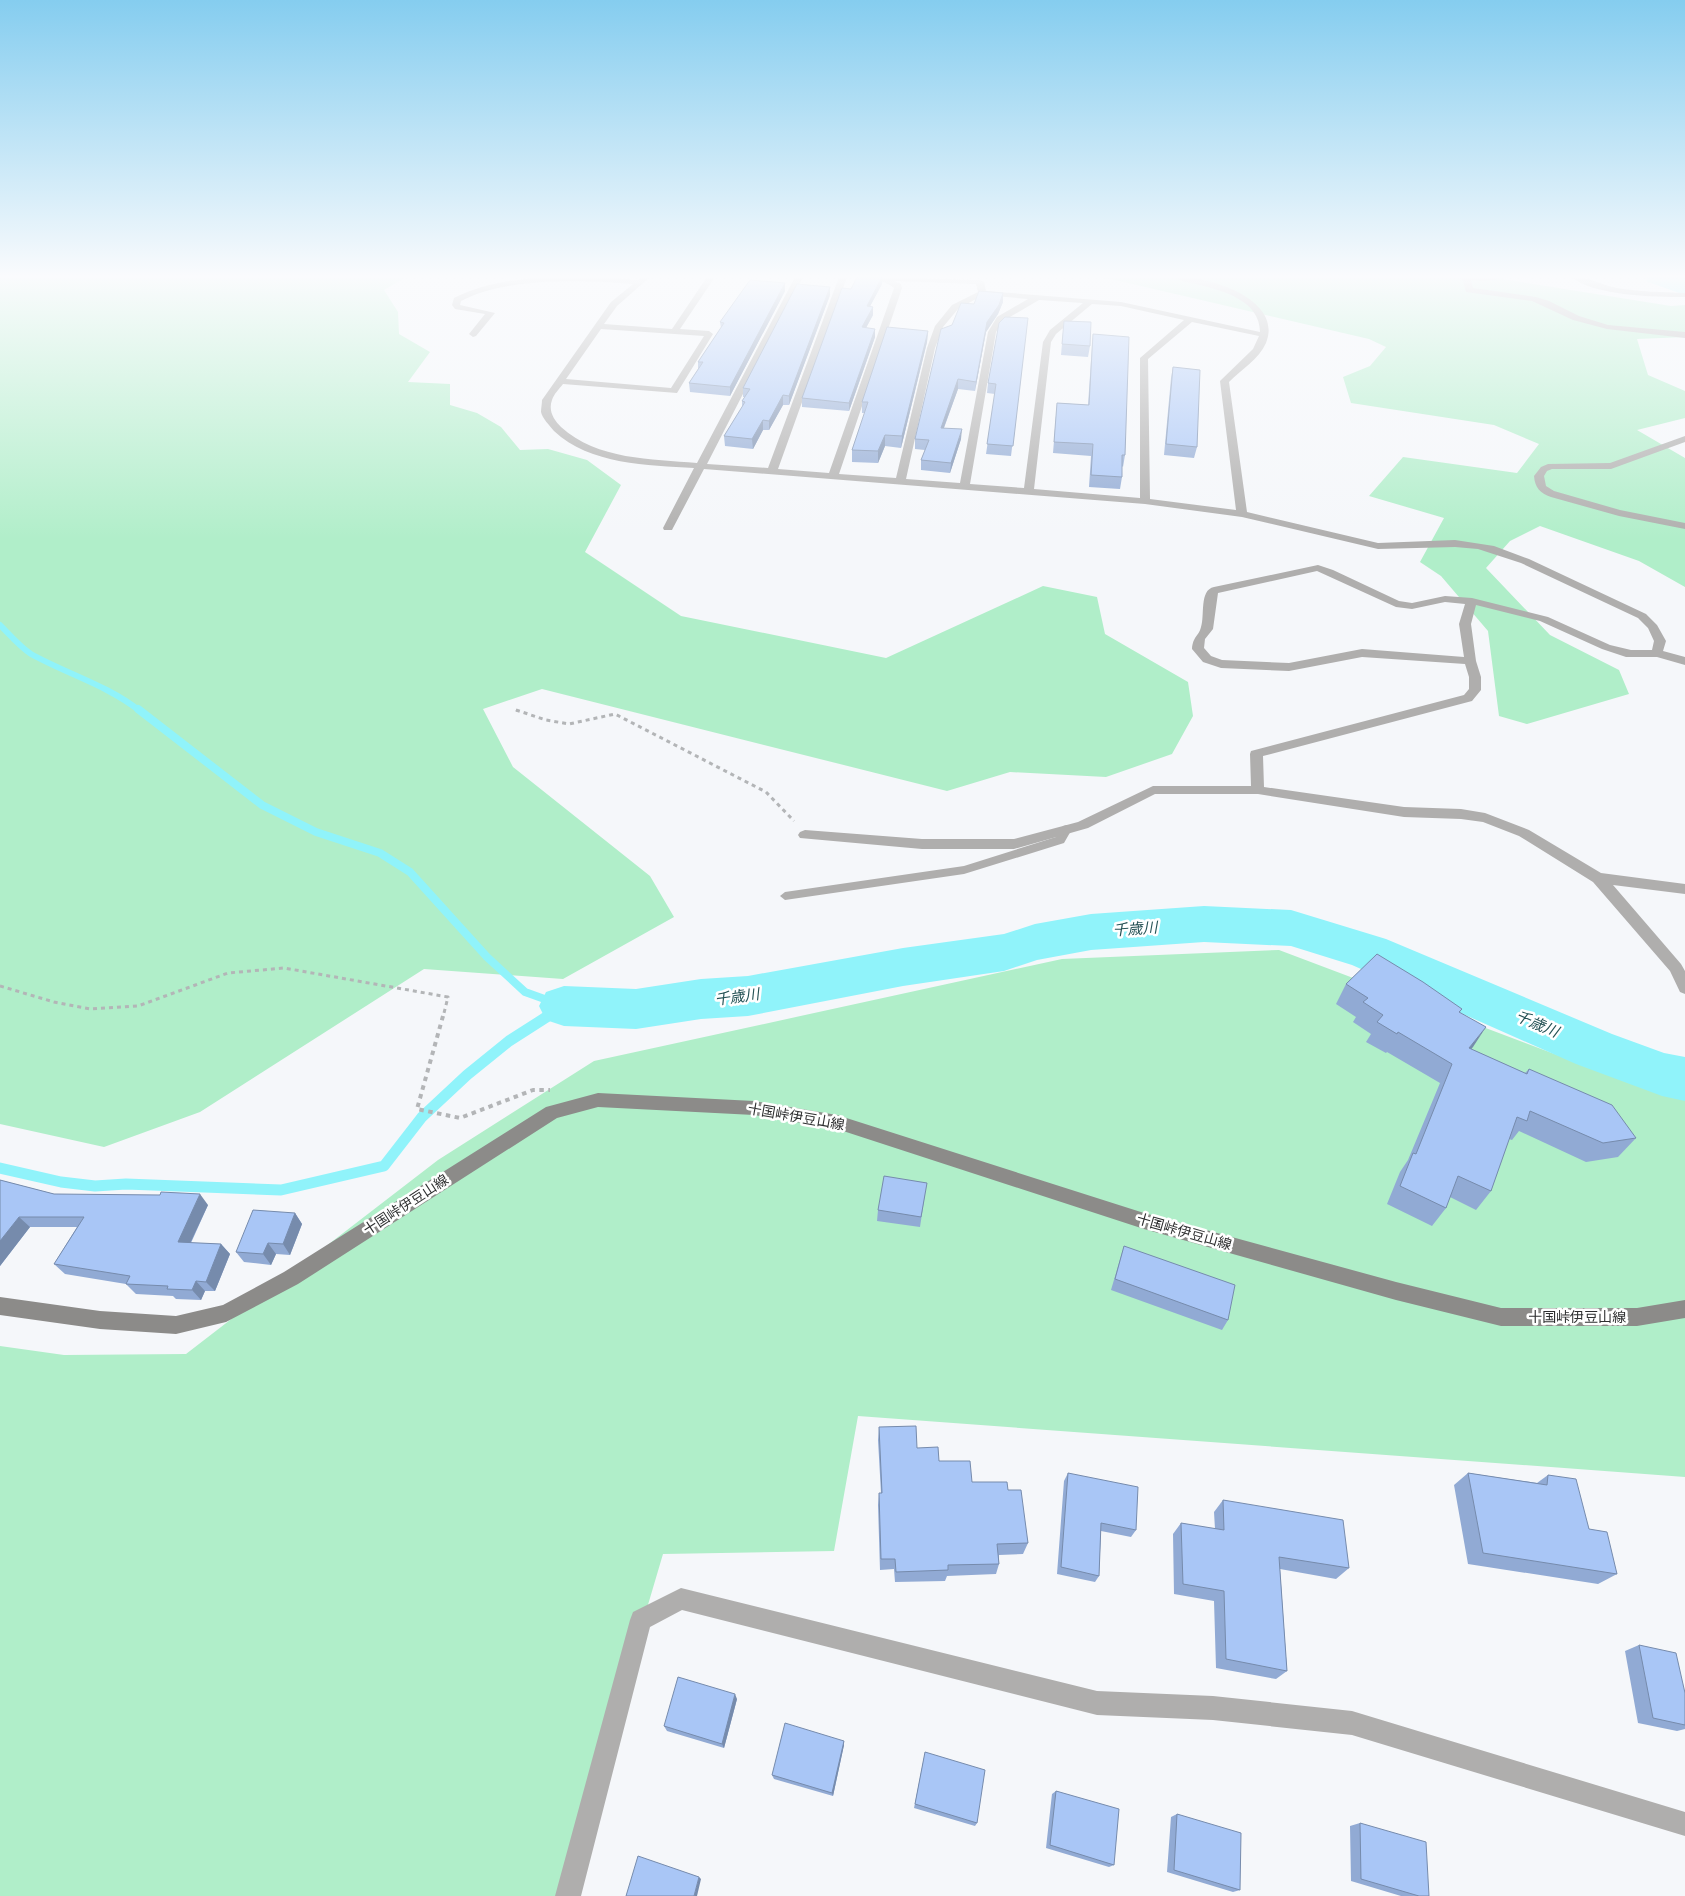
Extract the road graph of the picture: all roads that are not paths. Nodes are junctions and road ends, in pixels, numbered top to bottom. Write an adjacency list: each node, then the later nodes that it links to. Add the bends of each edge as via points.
1 (571, 365): 11 (street)
2 (690, 365): 11 (street, via 674,391)
3 (752, 365): 13 (street)
4 (811, 365): 14 (street)
5 (871, 365): 15 (street)
6 (927, 365): 16 (street)
7 (986, 365): 17 (street)
8 (1044, 365): 18 (street)
9 (1144, 365): 19 (street)
10 (1240, 365): 20 (street, via 1224,381)
11 (560, 381): 13 (street, via 547,400 546,412 564,436 587,449 615,457)
12 (1685, 439): 21 (street, via 1612,466 1551,466 1539,476 1540,487 1545,492 1620,513)
13 (699, 466): 14 (street); 22 (street)
14 (772, 472): 15 (street)
15 (833, 477): 16 (street)
16 (900, 482): 17 (street)
17 (964, 487): 18 (street)
18 (1029, 492): 19 (street)
19 (1145, 501): 20 (street)
20 (1242, 514): 24 (street, via 1378,546 1466,544 1511,555 1642,616 1660,641)
21 (1685, 526)
22 (668, 528)
23 (1472, 601): 24 (street, via 1544,619 1606,647 1630,654); 25 (street, via 1465,624); 25 (street, via 1450,599 1412,606 1396,604 1329,572 1312,568 1214,590 1207,628 1197,644 1207,659 1232,665 1289,667 1362,653)
24 (1657, 653): 26 (street)
25 (1470, 661): 27 (street, via 1475,690 1468,698 1256,754)
26 (1685, 661)
27 (1258, 790): 28 (street, via 1153,790 1083,825); 30 (street, via 1404,812 1485,818 1524,833)
28 (1067, 829): 29 (street, via 1014,844 922,844); 32 (lane, via 1060,840 964,870)
29 (805, 835)
30 (1598, 878): 31 (street); 33 (street, via 1670,961)
31 (1685, 889)
32 (785, 896)
33 (1685, 988)
34 (0, 1306): 35 (main road, 十国峠伊豆山線, via 100,1320 176,1325 226,1313 291,1278 552,1112 598,1100 754,1108 837,1122 1144,1221 1502,1318 1637,1316)
35 (1685, 1309)
36 (1685, 1824): 37 (street, via 1352,1723 1213,1708 1097,1703 681,1599 641,1620)
37 (568, 1896)

